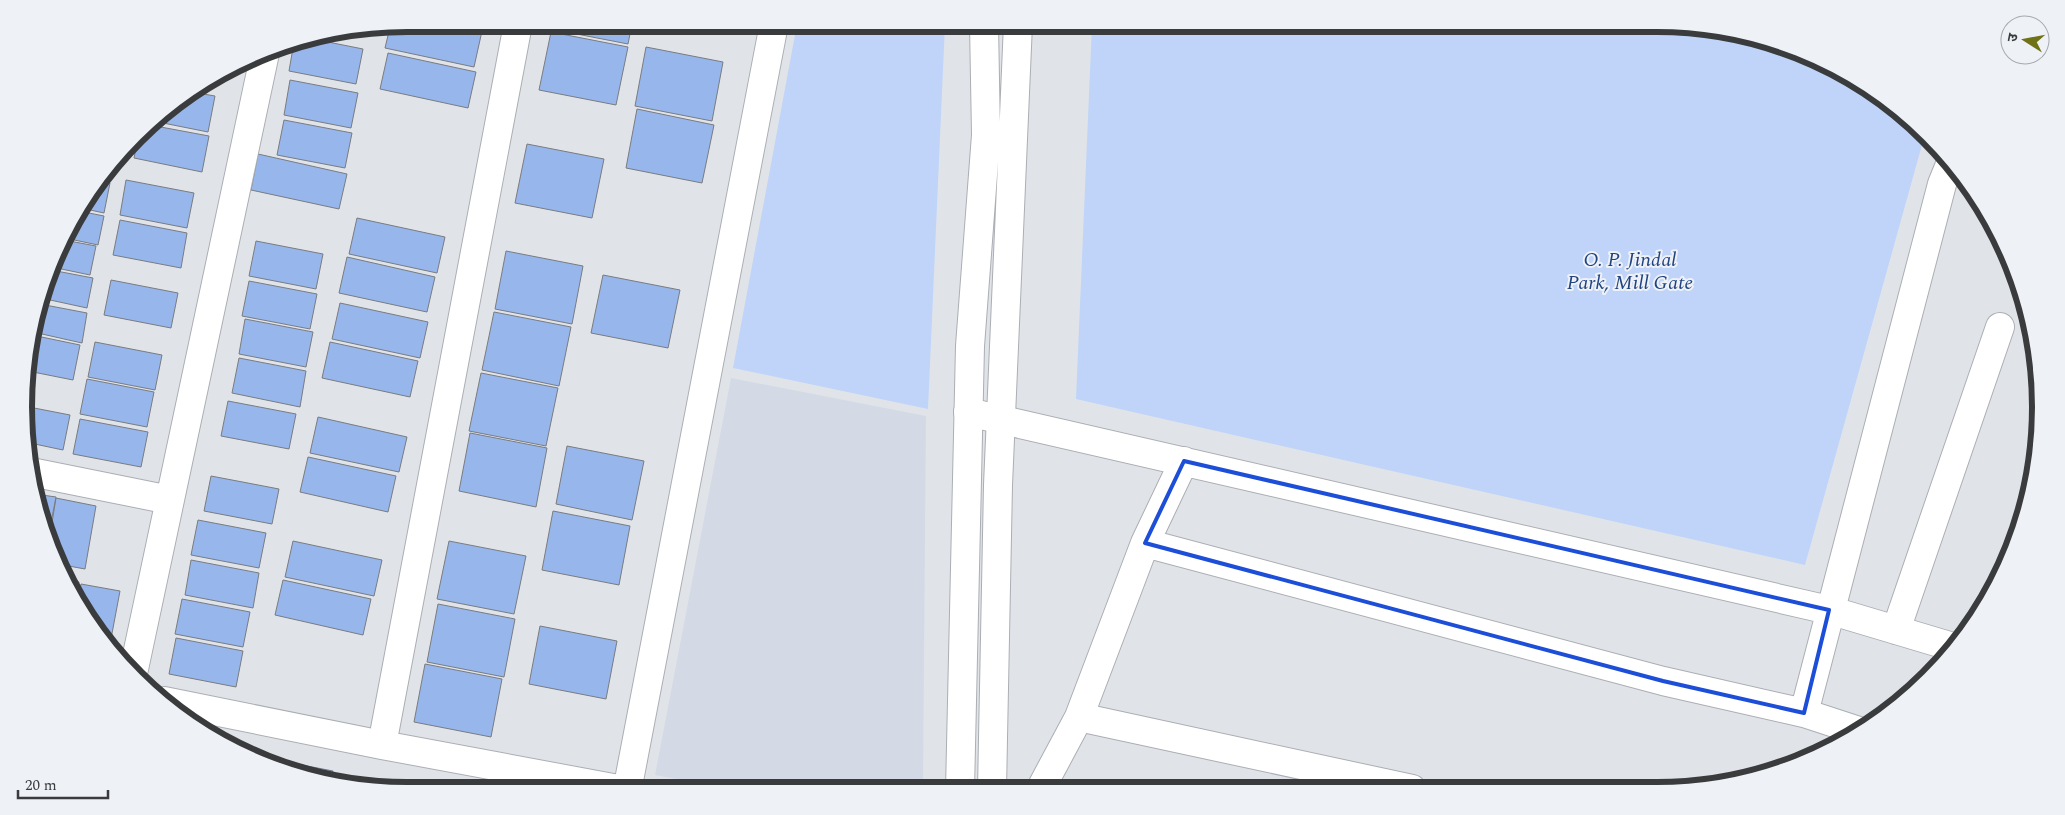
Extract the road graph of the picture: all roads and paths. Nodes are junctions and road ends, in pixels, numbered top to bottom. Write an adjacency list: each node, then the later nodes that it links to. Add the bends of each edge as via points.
1 (516, 32): 22 (street)
2 (772, 32): 24 (street)
3 (984, 32): 8 (street, via 986,135)
4 (1018, 32): 9 (street)
5 (262, 62): 12 (street)
6 (1948, 170): 14 (street)
7 (2000, 327): 15 (street)
8 (968, 412): 9 (street); 25 (street)
9 (1001, 419): 10 (street); 26 (street)
10 (1184, 461): 13 (street); 14 (street)
11 (39, 474): 12 (street)
12 (170, 500): 17 (street)
13 (1145, 543): 19 (street, via 1663,681); 20 (street)
14 (1829, 610): 15 (street); 19 (street)
15 (1896, 630): 16 (street)
16 (1947, 645)
17 (135, 665)
18 (179, 705): 22 (street)
19 (1804, 713): 21 (street)
20 (1078, 717): 27 (street); 28 (street)
21 (1852, 728)
22 (382, 745): 23 (street)
23 (580, 782)
24 (630, 782)
25 (960, 782)
26 (992, 782)
27 (1044, 782)
28 (1380, 782)

